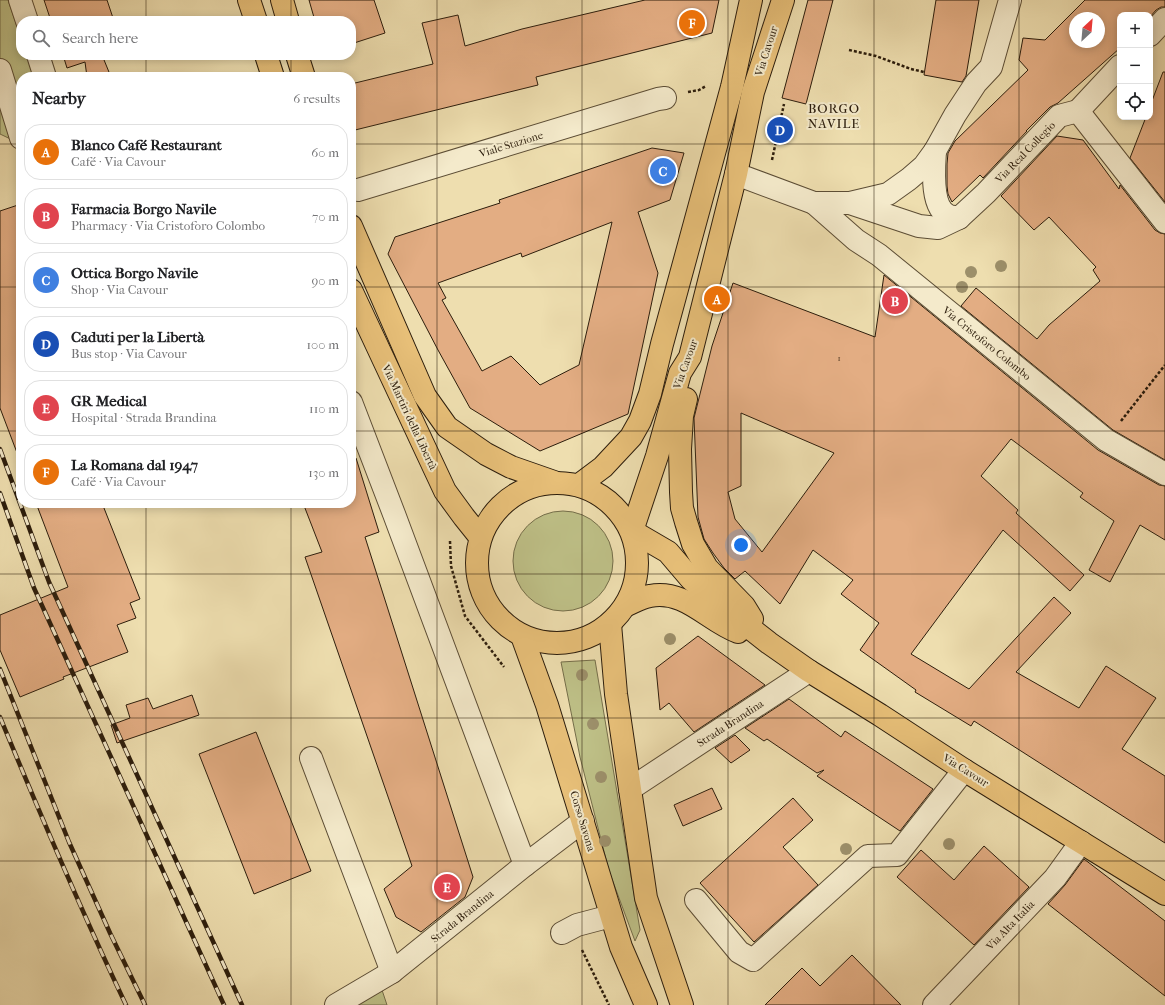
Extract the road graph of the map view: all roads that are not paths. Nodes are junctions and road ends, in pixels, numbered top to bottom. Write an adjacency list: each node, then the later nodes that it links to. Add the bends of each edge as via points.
1 (20, 0): 7 (street)
2 (249, 0): 8 (main road)
3 (282, 0): 9 (main road)
4 (751, 0): 36 (main road, via 732,87 650,394 631,437 603,467)
5 (783, 0): 24 (main road, Via Cavour, via 753,92)
6 (1010, 0): 23 (street, via 991,67 976,82)
7 (25, 16)
8 (254, 16)
9 (287, 16)
10 (1165, 19): 11 (street)
11 (1153, 32)
12 (40, 60): 17 (street)
13 (267, 60): 18 (main road)
14 (299, 60): 19 (main road)
15 (1117, 69): 21 (street)
16 (0, 70): 22 (street)
17 (43, 72)
18 (271, 72)
19 (303, 72)
20 (664, 98): 25 (street, Viale Stazione)
21 (1078, 111): 28 (street, Via Real Collegio, via 1059,116); 29 (street)
22 (16, 122)
23 (935, 151): 27 (street, via 924,166 888,194); 28 (street, via 934,182 940,207 949,215)
24 (736, 174): 26 (street); 32 (main road, Via Cavour)
25 (358, 190)
26 (814, 203): 27 (street); 34 (street, Via Cristoforo Colombo, via 856,240 878,255 1106,440)
27 (850, 203): 28 (street, Via Real Collegio, via 919,226 938,228)
28 (959, 218)
29 (1165, 222)
30 (356, 237): 35 (main road, via 425,396 447,427 486,454 511,467)
31 (356, 301): 38 (main road, Via Martiri della Libertà, via 445,491)
32 (690, 357): 37 (main road, Via Cavour, via 680,373 657,456); 42 (main road, via 691,380 682,416 680,449 682,508 693,544 707,568 744,606)
33 (356, 415): 49 (street)
34 (1165, 474)
35 (557, 482): 36 (main road); 38 (main road, via 535,486 514,494 499,506)
36 (579, 485): 37 (main road, via 601,496 619,511)
37 (632, 531): 39 (main road, via 638,561 637,576); 42 (main road, Via Cavour, via 668,552 691,579)
38 (480, 537): 41 (main road, via 476,560 479,584 488,605 503,623)
39 (626, 605): 40 (main road); 42 (main road, Via Cavour, via 650,596 666,595 686,601 729,629)
40 (610, 624): 41 (main road, via 590,637 568,644 545,643); 46 (main road, via 616,694)
41 (522, 636): 47 (main road, Corso Savona, via 547,705)
42 (769, 643): 43 (main road, Via Cavour)
43 (809, 671): 45 (main road, Via Cavour); 46 (street, Strada Brandina)
44 (312, 758): 54 (street)
45 (964, 770): 48 (main road, Via Cavour); 51 (street, via 897,855 868,856 753,960 739,952)
46 (630, 789): 57 (main road, via 646,898)
47 (583, 821): 49 (street, Strada Brandina); 52 (main road, Corso Savona)
48 (1081, 842): 50 (main road, Via Cavour); 58 (street, Via Alta Italia, via 1055,878)
49 (525, 865): 54 (street, Strada Brandina)
50 (1165, 894)
51 (696, 900)
52 (611, 916): 53 (street); 56 (main road, Corso Savona, via 621,947)
53 (570, 929)
54 (392, 972): 55 (street, Strada Brandina)
55 (336, 1005)
56 (646, 1005)
57 (682, 1005)
58 (934, 1005)

